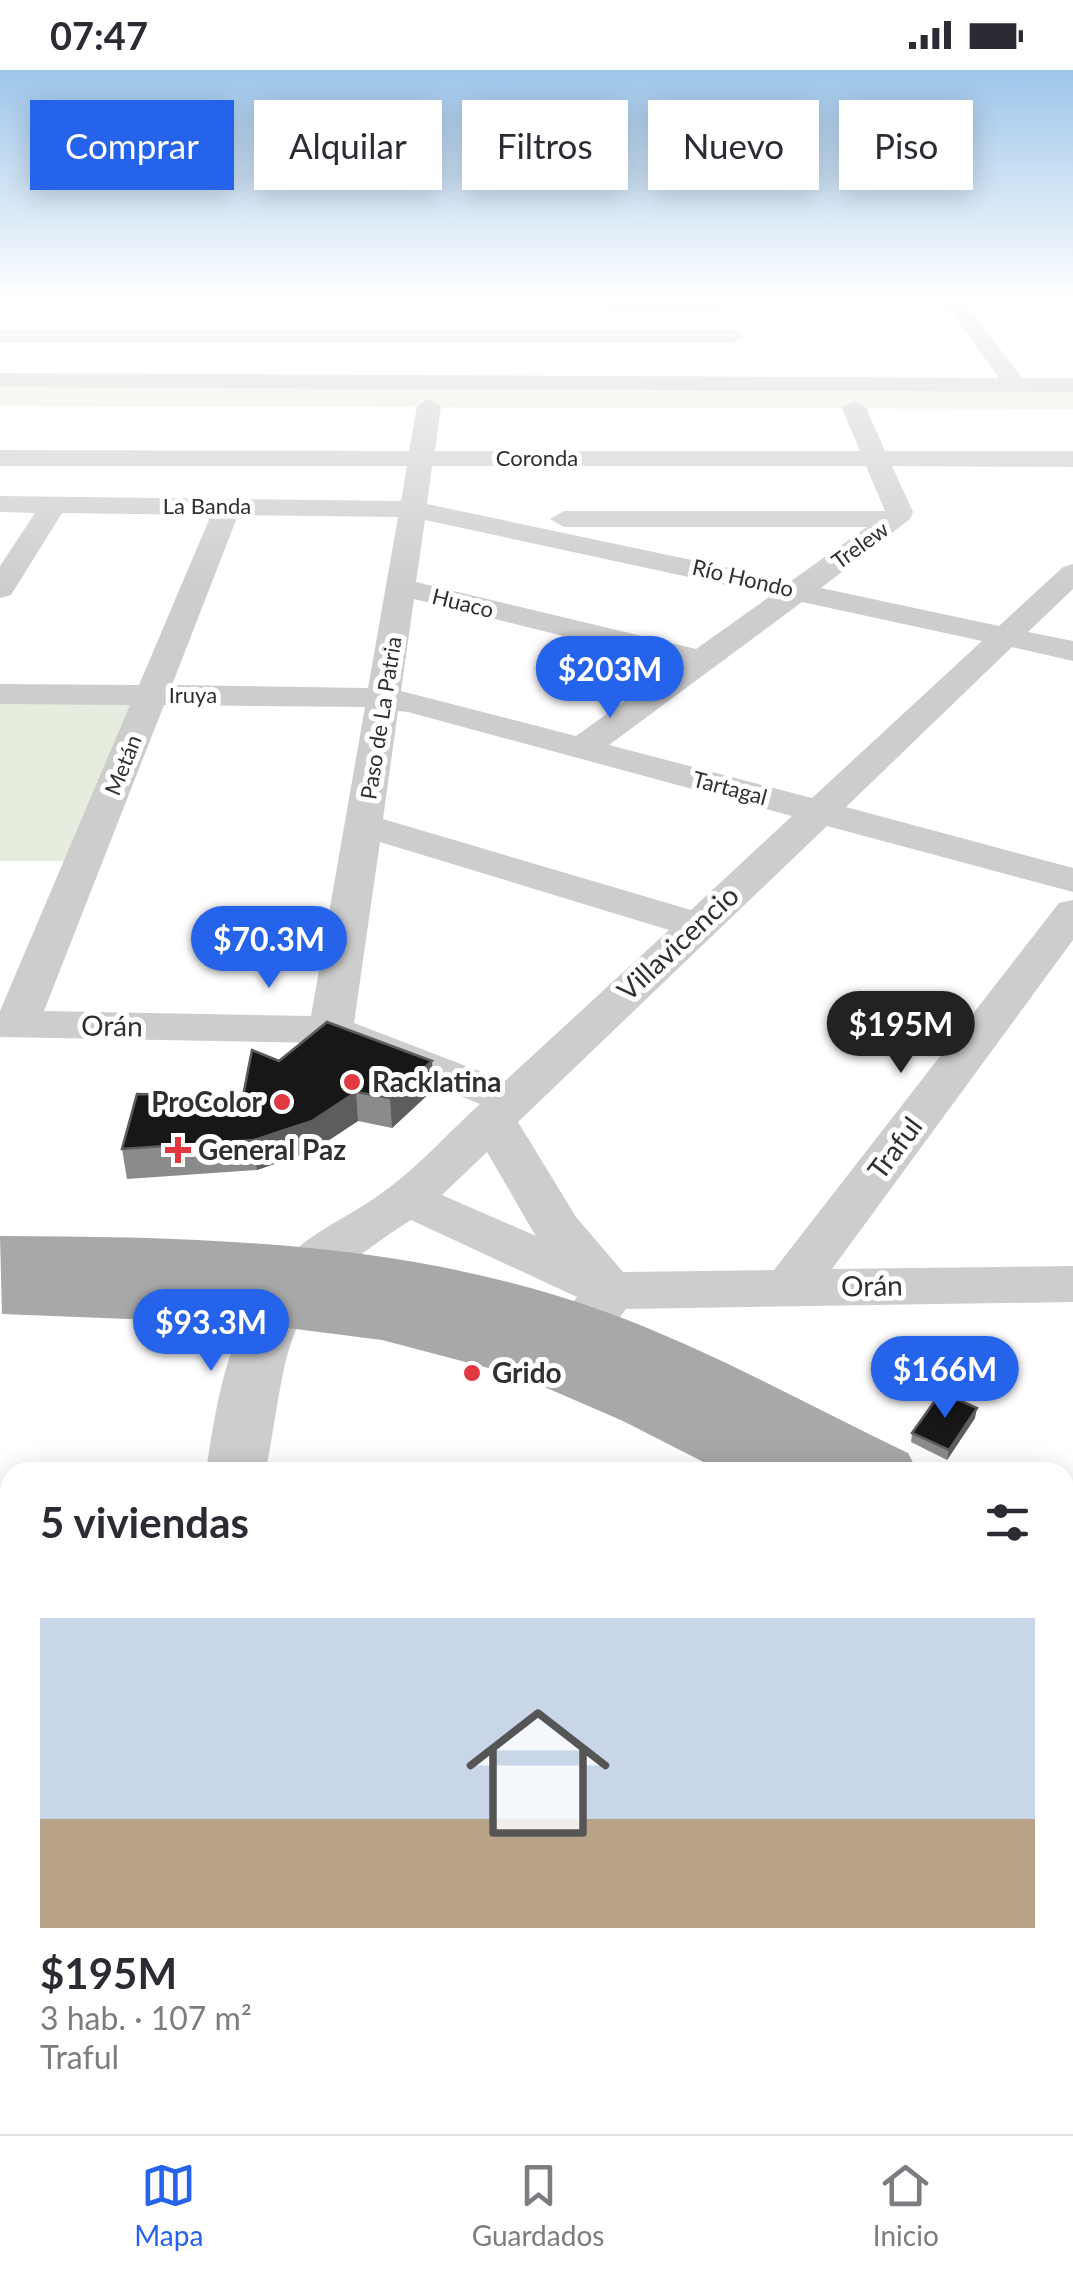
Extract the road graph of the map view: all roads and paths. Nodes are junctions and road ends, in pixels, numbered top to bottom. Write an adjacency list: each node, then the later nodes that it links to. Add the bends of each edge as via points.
1 (416, 395): 4 (street)
2 (431, 395): 8 (street, Paso de La Patria)
3 (471, 395): 5 (street)
4 (293, 406)
5 (854, 408): 6 (street); 9 (street, Trelew)
6 (1073, 409)
7 (0, 458): 8 (street, Coronda)
8 (422, 458): 9 (street, Coronda); 14 (street, Paso de La Patria)
9 (876, 458): 10 (street, Coronda); 15 (street, Trelew, via 899,512)
10 (1073, 459)
11 (0, 504): 12 (street, La Banda)
12 (53, 505): 13 (street, La Banda); 19 (street)
13 (228, 506): 14 (street, La Banda); 25 (street, Metán)
14 (413, 508): 16 (street, Río Hondo); 18 (street, Paso de La Patria)
15 (896, 519): 16 (street); 20 (street, Trelew)
16 (493, 522): 20 (street, Río Hondo)
17 (1073, 573): 21 (street, Villavicencio)
18 (401, 588): 23 (street, Huaco); 26 (street, Paso de La Patria)
19 (0, 589)
20 (798, 590): 21 (street, Río Hondo); 23 (street, Trelew)
21 (1006, 636): 22 (street, Río Hondo); 28 (street, Villavicencio)
22 (1073, 651)
23 (700, 660): 27 (street, Trelew)
24 (0, 694): 25 (street, Iruya)
25 (152, 695): 26 (street, Iruya); 33 (street, Metán)
26 (386, 698): 27 (street, Tartagal); 29 (street, Paso de La Patria)
27 (582, 748): 28 (street, Tartagal)
28 (818, 812): 30 (street, Tartagal); 32 (street, Villavicencio)
29 (364, 825): 32 (street); 34 (street, Paso de La Patria)
30 (1073, 880)
31 (1073, 912): 40 (street, Traful)
32 (697, 925): 35 (street, Villavicencio)
33 (9, 1024): 34 (street, Orán)
34 (331, 1030): 35 (street, Orán)
35 (502, 1110): 36 (street, Villavicencio); 42 (street)
36 (408, 1199): 38 (street, Villavicencio); 42 (street, Orán)
37 (0, 1256): 38 (main road)
38 (294, 1284): 41 (main road); 42 (main road); 43 (street, via 262,1338); 44 (main road, via 507,1347 625,1392)
39 (1073, 1284): 40 (street, Orán)
40 (790, 1287): 42 (street, Orán)
41 (0, 1293)
42 (597, 1310): 45 (main road, via 688,1374)
43 (238, 1462)
44 (762, 1462)
45 (862, 1462)

